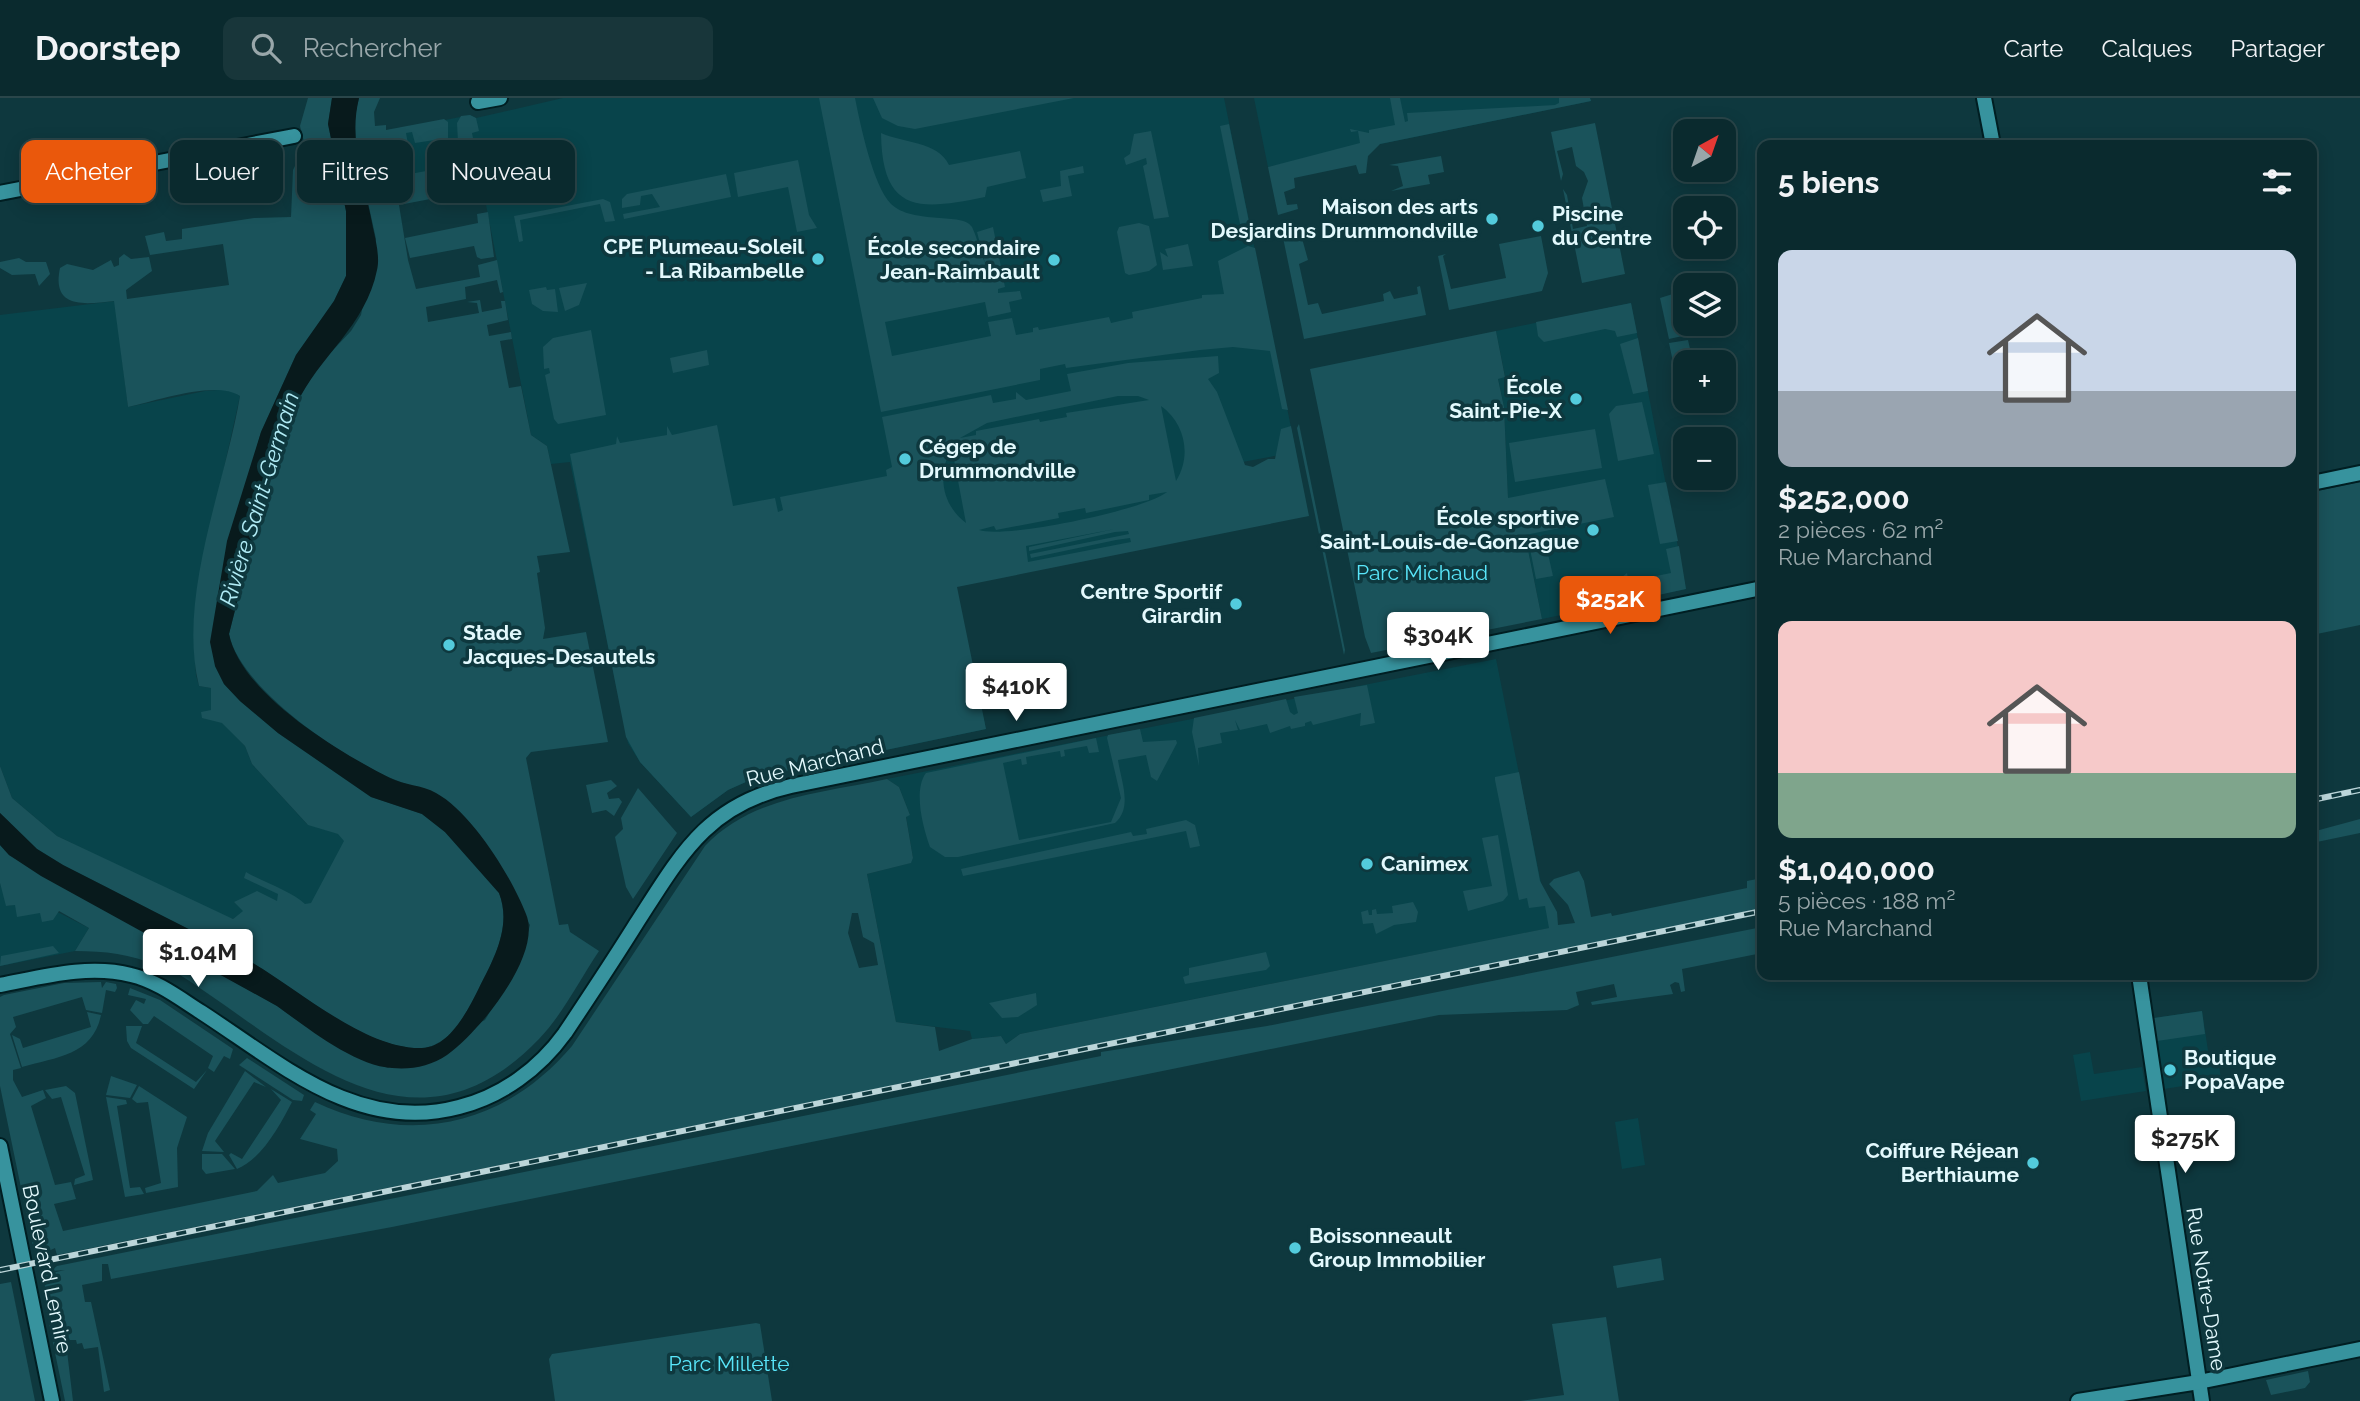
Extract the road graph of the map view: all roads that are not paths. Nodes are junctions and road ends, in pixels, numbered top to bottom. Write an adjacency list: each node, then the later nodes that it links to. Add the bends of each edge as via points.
1 (500, 98): 3 (street)
2 (1984, 98): 5 (street)
3 (478, 102)
4 (294, 136): 6 (street)
5 (1992, 140)
6 (0, 192)
7 (2360, 473): 8 (street)
8 (2317, 482)
9 (1757, 589): 11 (street, Rue Marchand, via 752,797 688,844 565,1033 542,1060 503,1089 450,1110 396,1113 342,1100 310,1084 169,991 133,975 81,972)
10 (2139, 980): 14 (street, Rue Notre-Dame)
11 (0, 985)
12 (0, 1146): 15 (street, Boulevard Lemire)
13 (2360, 1349): 14 (street)
14 (2199, 1382): 16 (street); 17 (street, Rue Notre-Dame)
15 (52, 1401)
16 (2078, 1401)
17 (2202, 1401)

